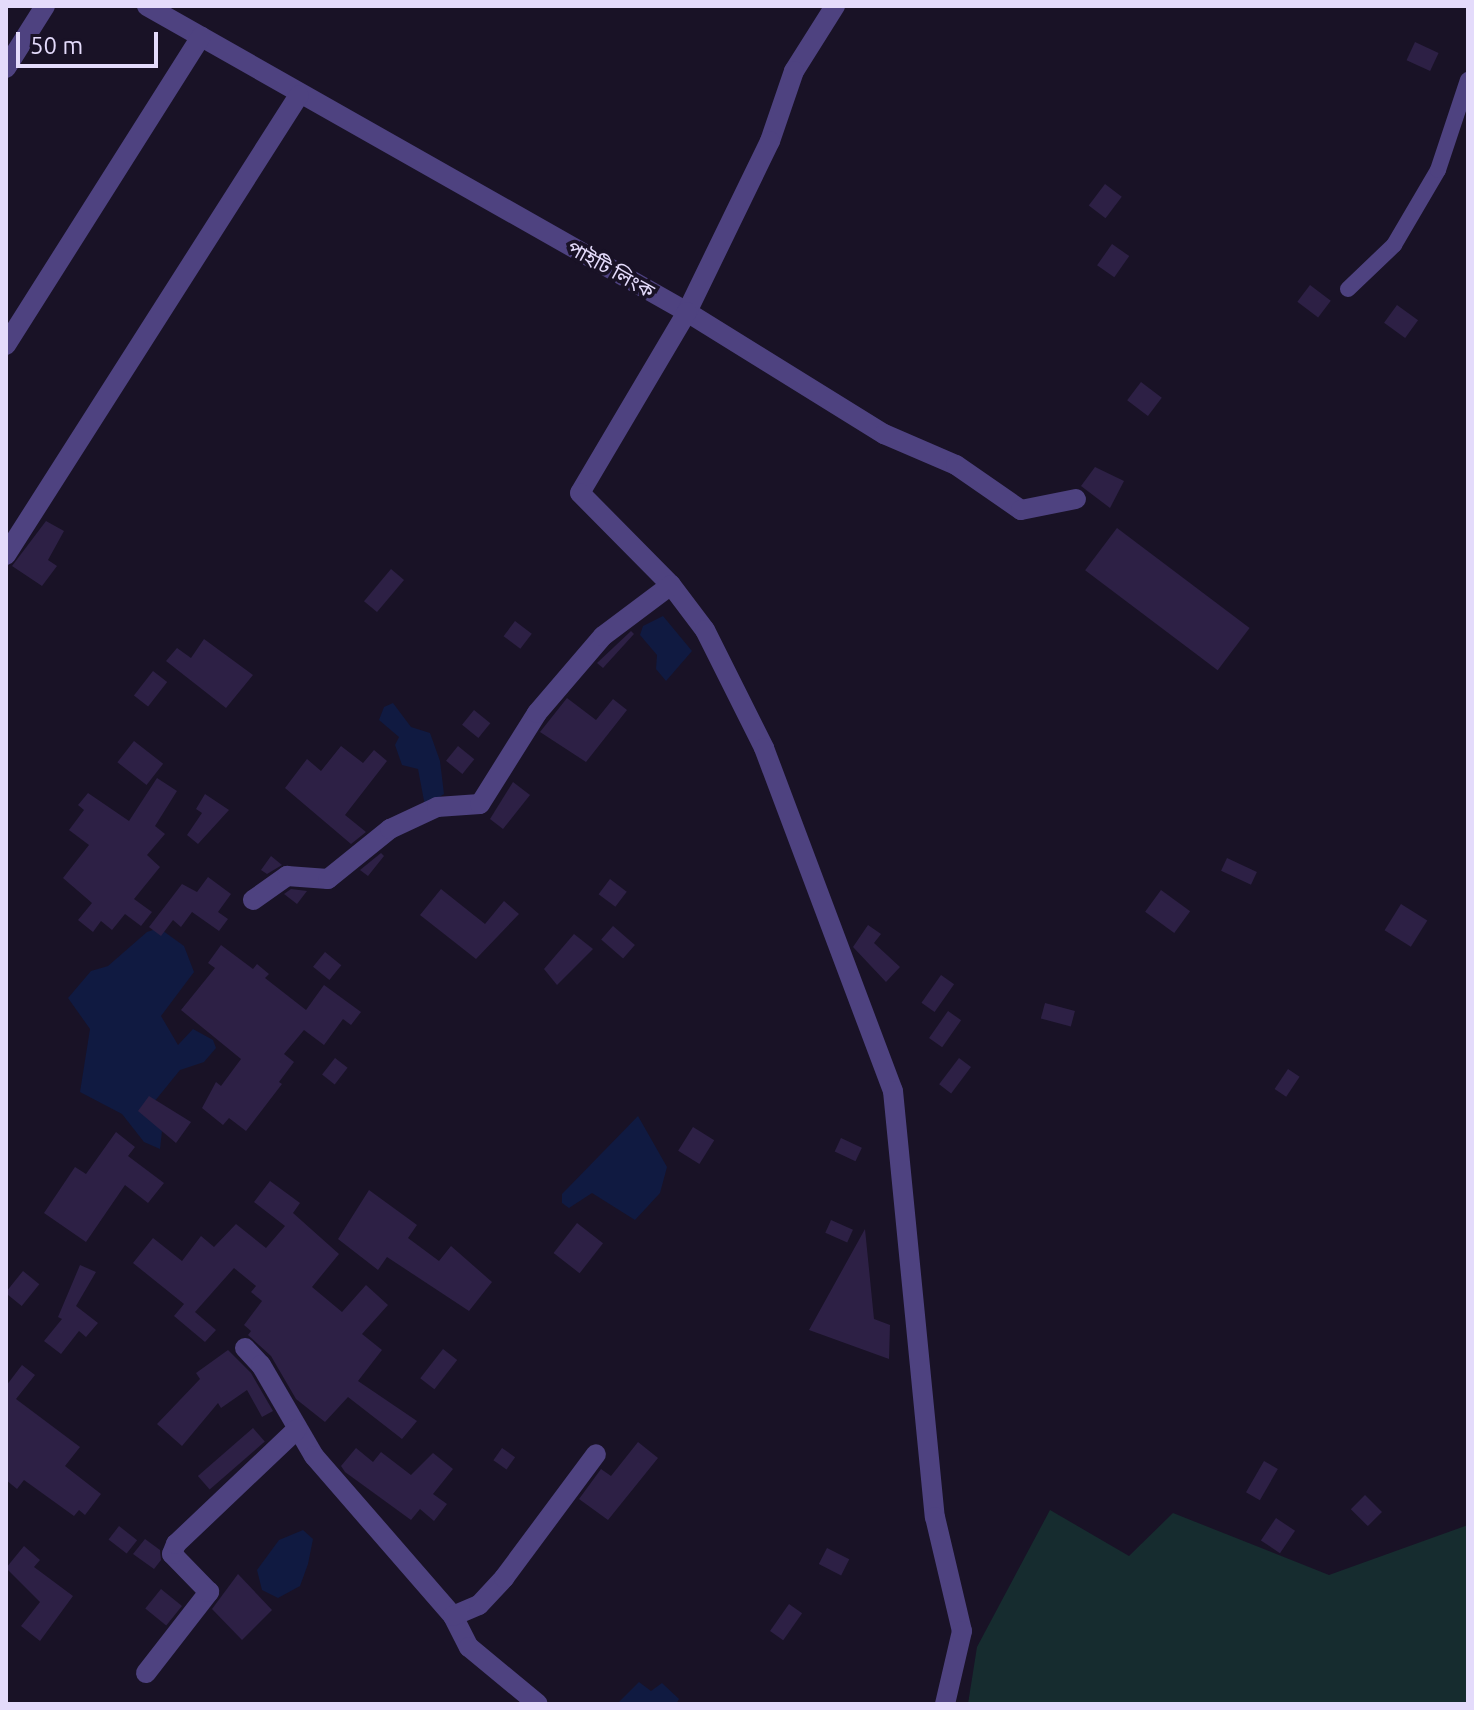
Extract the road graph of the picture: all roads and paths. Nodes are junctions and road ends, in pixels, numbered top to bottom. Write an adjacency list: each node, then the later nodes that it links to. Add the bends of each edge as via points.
1 (45, 6): 5 (street)
2 (147, 6): 4 (street, পাইটি লিংক)
3 (835, 6): 9 (street, via 794,71 770,141)
4 (201, 36): 7 (street, পাইটি লিংক); 10 (street)
5 (6, 68)
6 (1468, 80): 8 (street, via 1438,170 1394,245)
7 (299, 95): 9 (street, পাইটি লিংক); 12 (street)
8 (1348, 289)
9 (687, 312): 11 (street, পাইটি লিংক, via 884,434 956,465 1021,510); 13 (street, via 580,493)
10 (6, 345)
11 (1076, 499)
12 (6, 555)
13 (671, 585): 14 (street, via 603,636 537,713 480,804 437,807 390,829 328,879 287,876); 21 (street, via 705,630 764,748 893,1091 935,1517 962,1631)
14 (253, 900)
15 (245, 1348): 16 (street, via 261,1365)
16 (297, 1429): 18 (street, via 314,1456); 19 (street, via 176,1544 172,1554 209,1592)
17 (596, 1454): 18 (street, via 504,1578 479,1605)
18 (453, 1616): 20 (street, via 469,1647)
19 (146, 1673)
20 (538, 1704)
21 (945, 1704)

